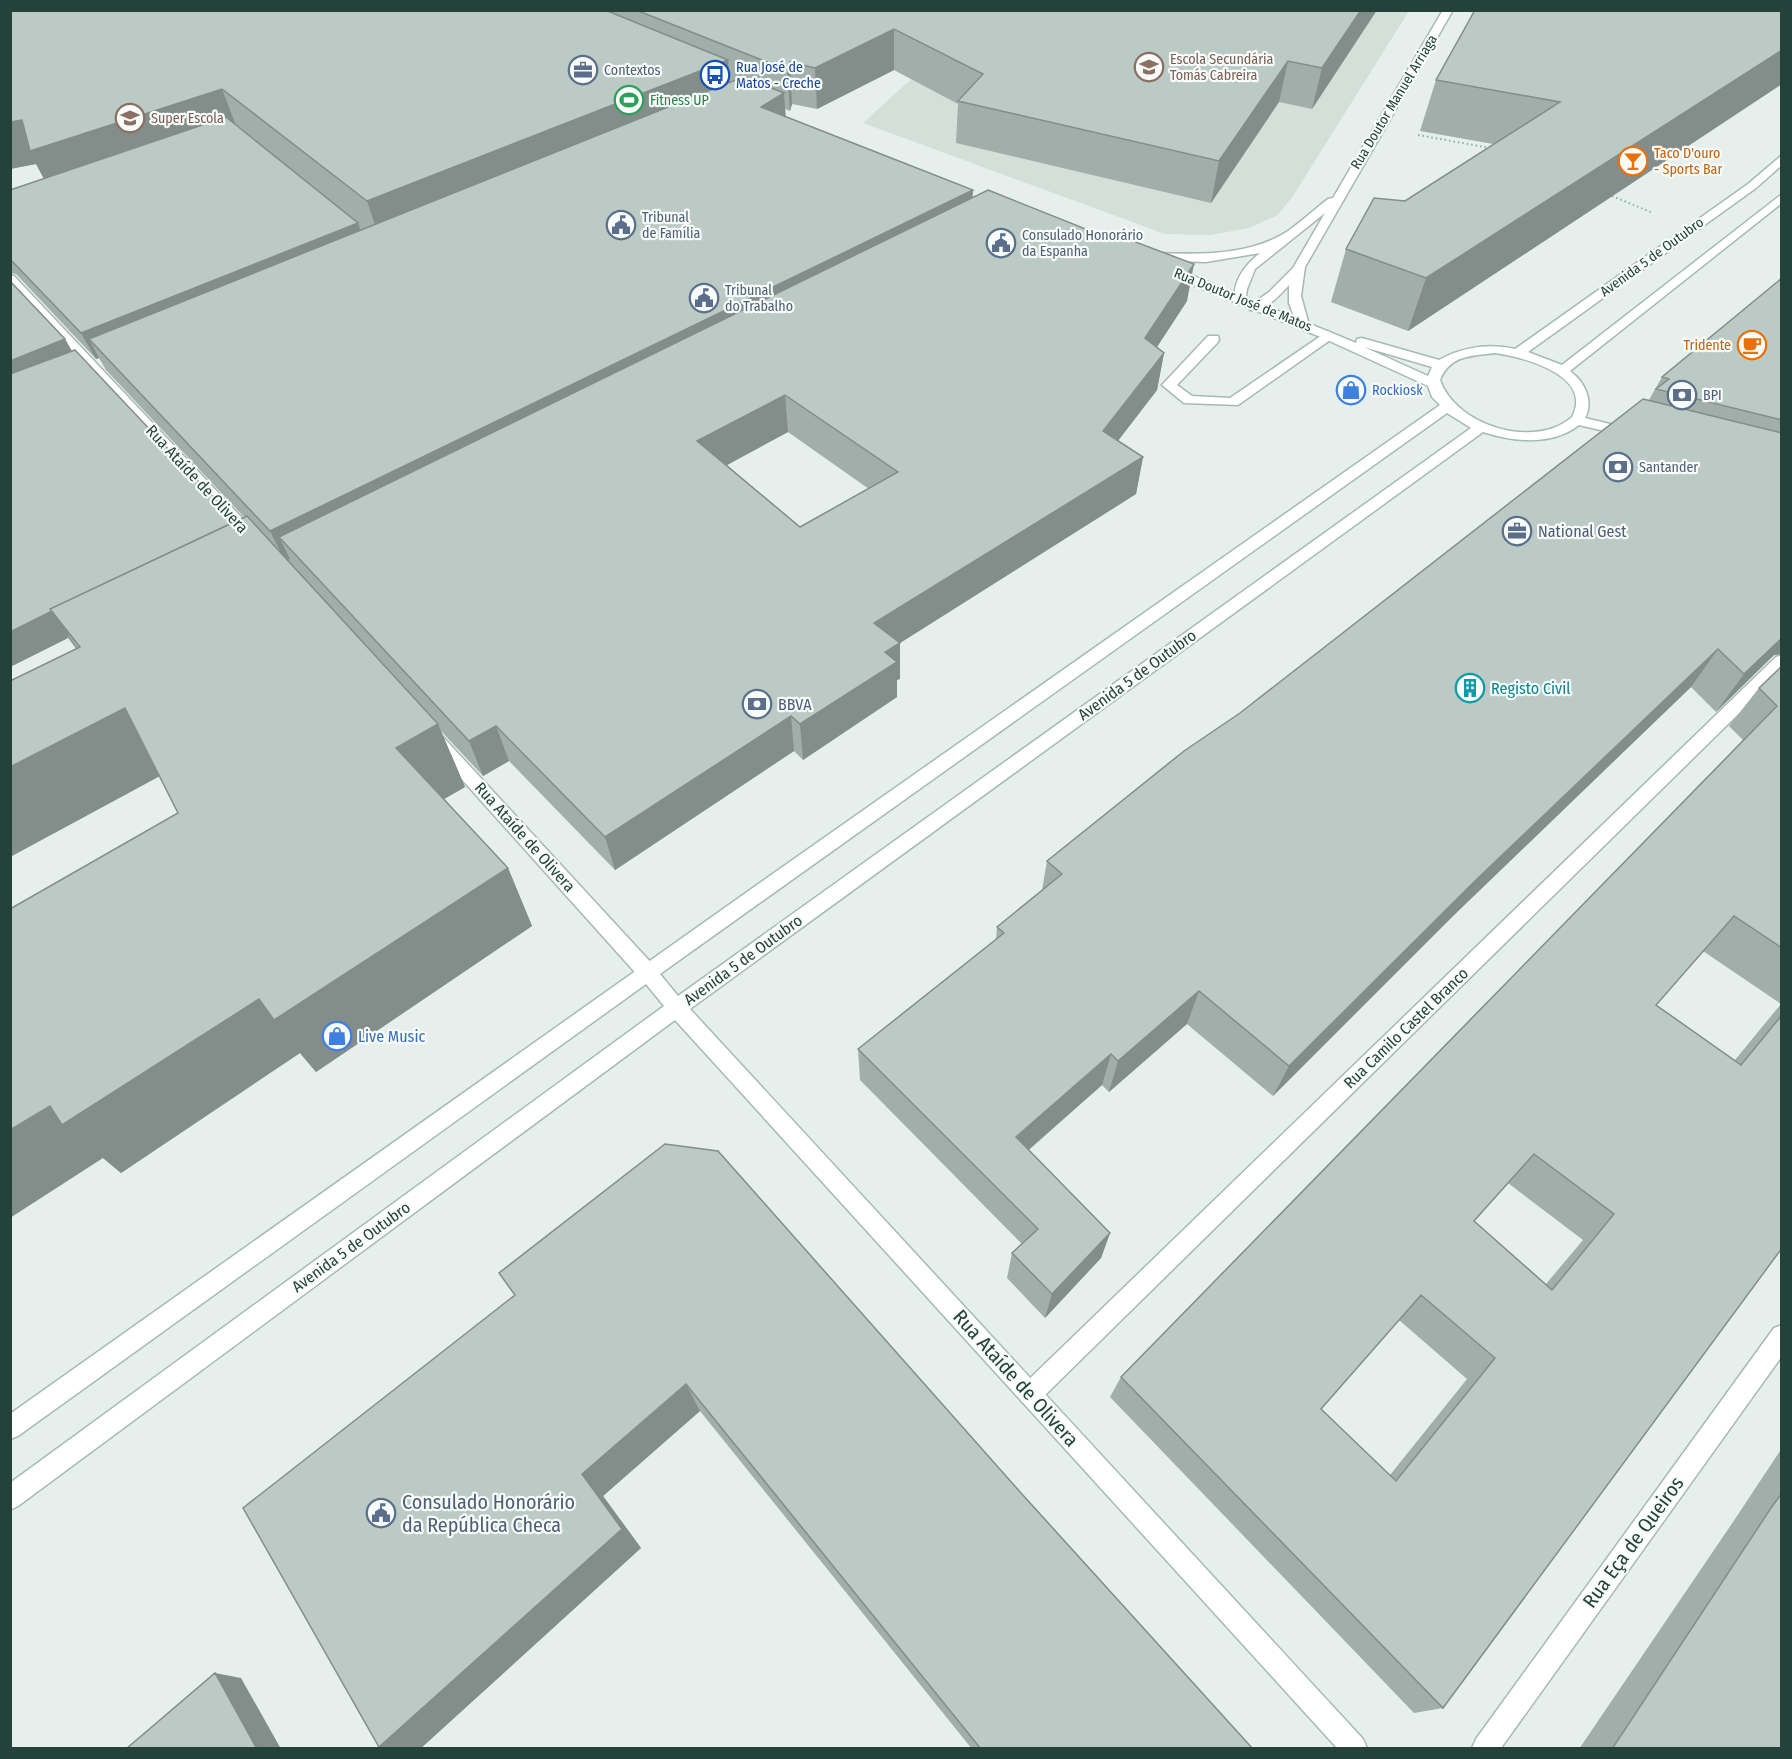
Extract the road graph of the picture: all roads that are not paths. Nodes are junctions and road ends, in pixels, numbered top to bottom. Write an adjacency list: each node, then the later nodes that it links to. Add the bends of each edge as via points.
1 (1448, 10): 3 (street, Rua Doutor Manuel Arriaga)
2 (1782, 158): 14 (street, Avenida 5 de Outubro, via 1752,186)
3 (1340, 194): 5 (street, Rua Doutor Manuel Arriaga); 7 (street, Rua Doutor Manuel Arriaga)
4 (1782, 197): 16 (street, Avenida 5 de Outubro)
5 (1293, 233): 6 (street, Rua Doutor Manuel Arriaga, via 1247,252 1206,258); 9 (street, Rua Doutor Manuel Arriaga, via 1250,267 1241,289)
6 (1137, 256): 9 (street, Rua Doutor José de Matos)
7 (1299, 267): 10 (street, Rua Doutor Manuel Arriaga, via 1273,296); 11 (street, Rua Doutor Manuel Arriaga, via 1293,291)
8 (10, 279): 22 (street, Rua Ataíde de Olivera)
9 (1241, 301): 10 (street, Rua Doutor José de Matos)
10 (1254, 307): 11 (street, Rua Doutor José de Matos)
11 (1303, 325): 12 (street, Rua Doutor José de Matos)
12 (1328, 335): 13 (street, via 1233,402 1189,399 1169,385); 15 (street, Rua Doutor José de Matos); 17 (street, Rua Doutor José de Matos)
13 (1213, 339)
14 (1519, 352): 15 (street, via 1473,350); 16 (street)
15 (1440, 364): 17 (street)
16 (1562, 371): 19 (street, via 1581,393 1583,405)
17 (1433, 383): 18 (street)
18 (1446, 407): 20 (street); 25 (street)
19 (1576, 420): 20 (street, via 1547,435 1503,434); 21 (street)
20 (1480, 428): 26 (street, Avenida 5 de Outubro)
21 (1648, 438)
22 (260, 547)
23 (1782, 661): 28 (street, Rua Camilo Castel Branco)
24 (427, 730): 25 (street, Rua Ataíde de Olivera)
25 (648, 972): 26 (street, Rua Ataíde de Olivera); 29 (street)
26 (677, 1008): 28 (street, Rua Ataíde de Olivera); 30 (street, Avenida 5 de Outubro)
27 (1782, 1336): 32 (street, Rua Eça de Queiros)
28 (1030, 1394): 31 (street, Rua Ataíde de Olivera)
29 (10, 1428)
30 (10, 1498)
31 (1354, 1749)
32 (1485, 1749)

